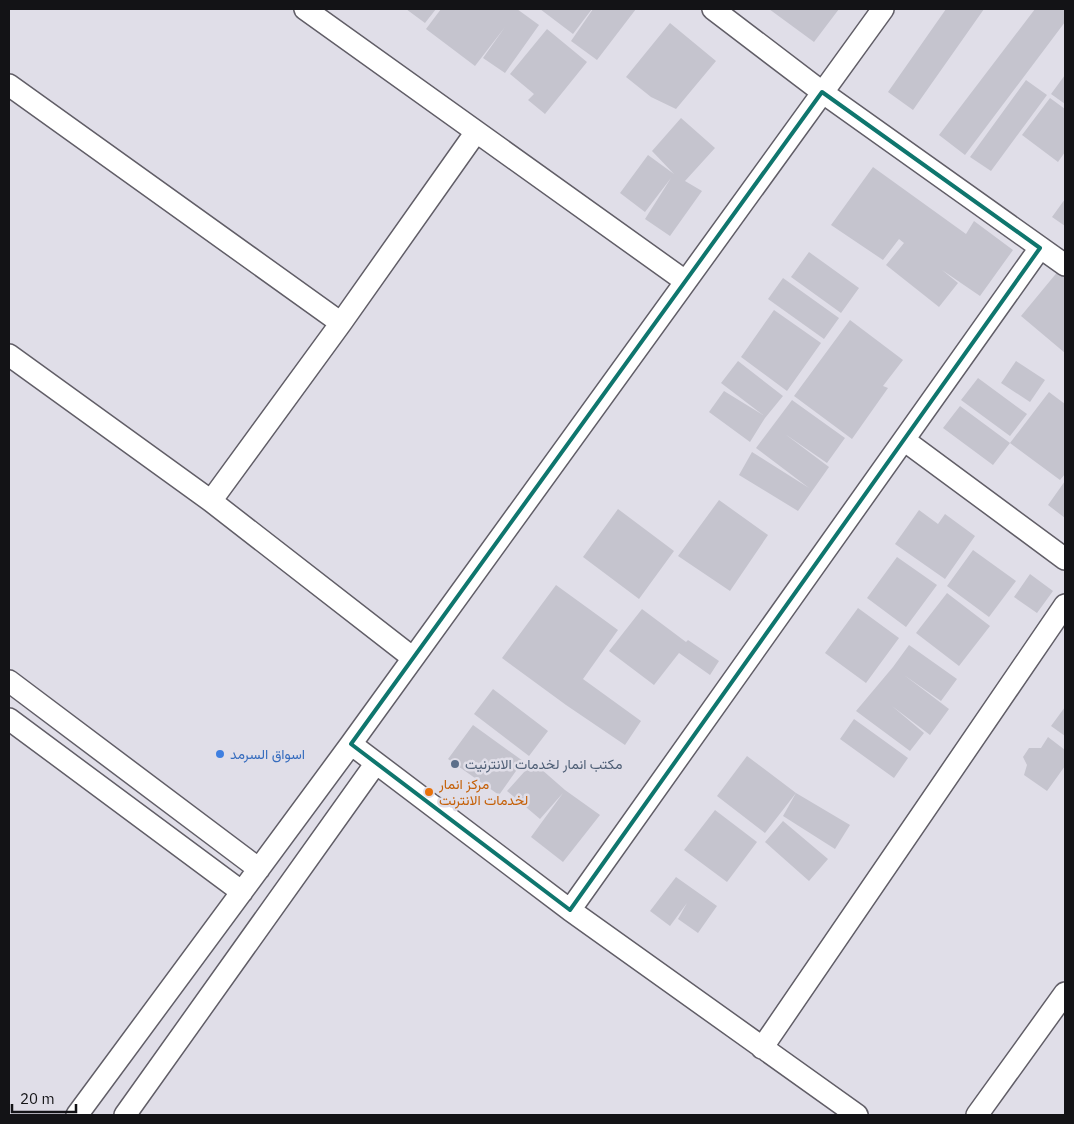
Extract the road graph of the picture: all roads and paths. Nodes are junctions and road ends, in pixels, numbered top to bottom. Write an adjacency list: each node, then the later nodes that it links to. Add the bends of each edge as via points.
1 (304, 9): 6 (street)
2 (713, 9): 5 (street)
3 (883, 9): 5 (street)
4 (9, 85): 10 (street)
5 (822, 92): 7 (street); 9 (street)
6 (476, 132): 9 (street); 10 (street)
7 (1040, 248): 8 (street); 12 (street)
8 (1065, 265)
9 (685, 281): 16 (street)
10 (341, 323): 13 (street)
11 (9, 355): 13 (street)
12 (904, 440): 14 (street); 23 (street)
13 (210, 501): 16 (street)
14 (1065, 559)
15 (1065, 605): 25 (street)
16 (413, 658): 19 (street)
17 (9, 680): 21 (street)
18 (9, 719): 22 (street)
19 (351, 744): 20 (street); 21 (street)
20 (376, 763): 23 (street); 26 (street)
21 (259, 869): 22 (street)
22 (242, 892): 27 (street)
23 (570, 910): 25 (street)
24 (1065, 994): 29 (street)
25 (762, 1048): 28 (street)
26 (128, 1114)
27 (77, 1115)
28 (856, 1115)
29 (977, 1115)

